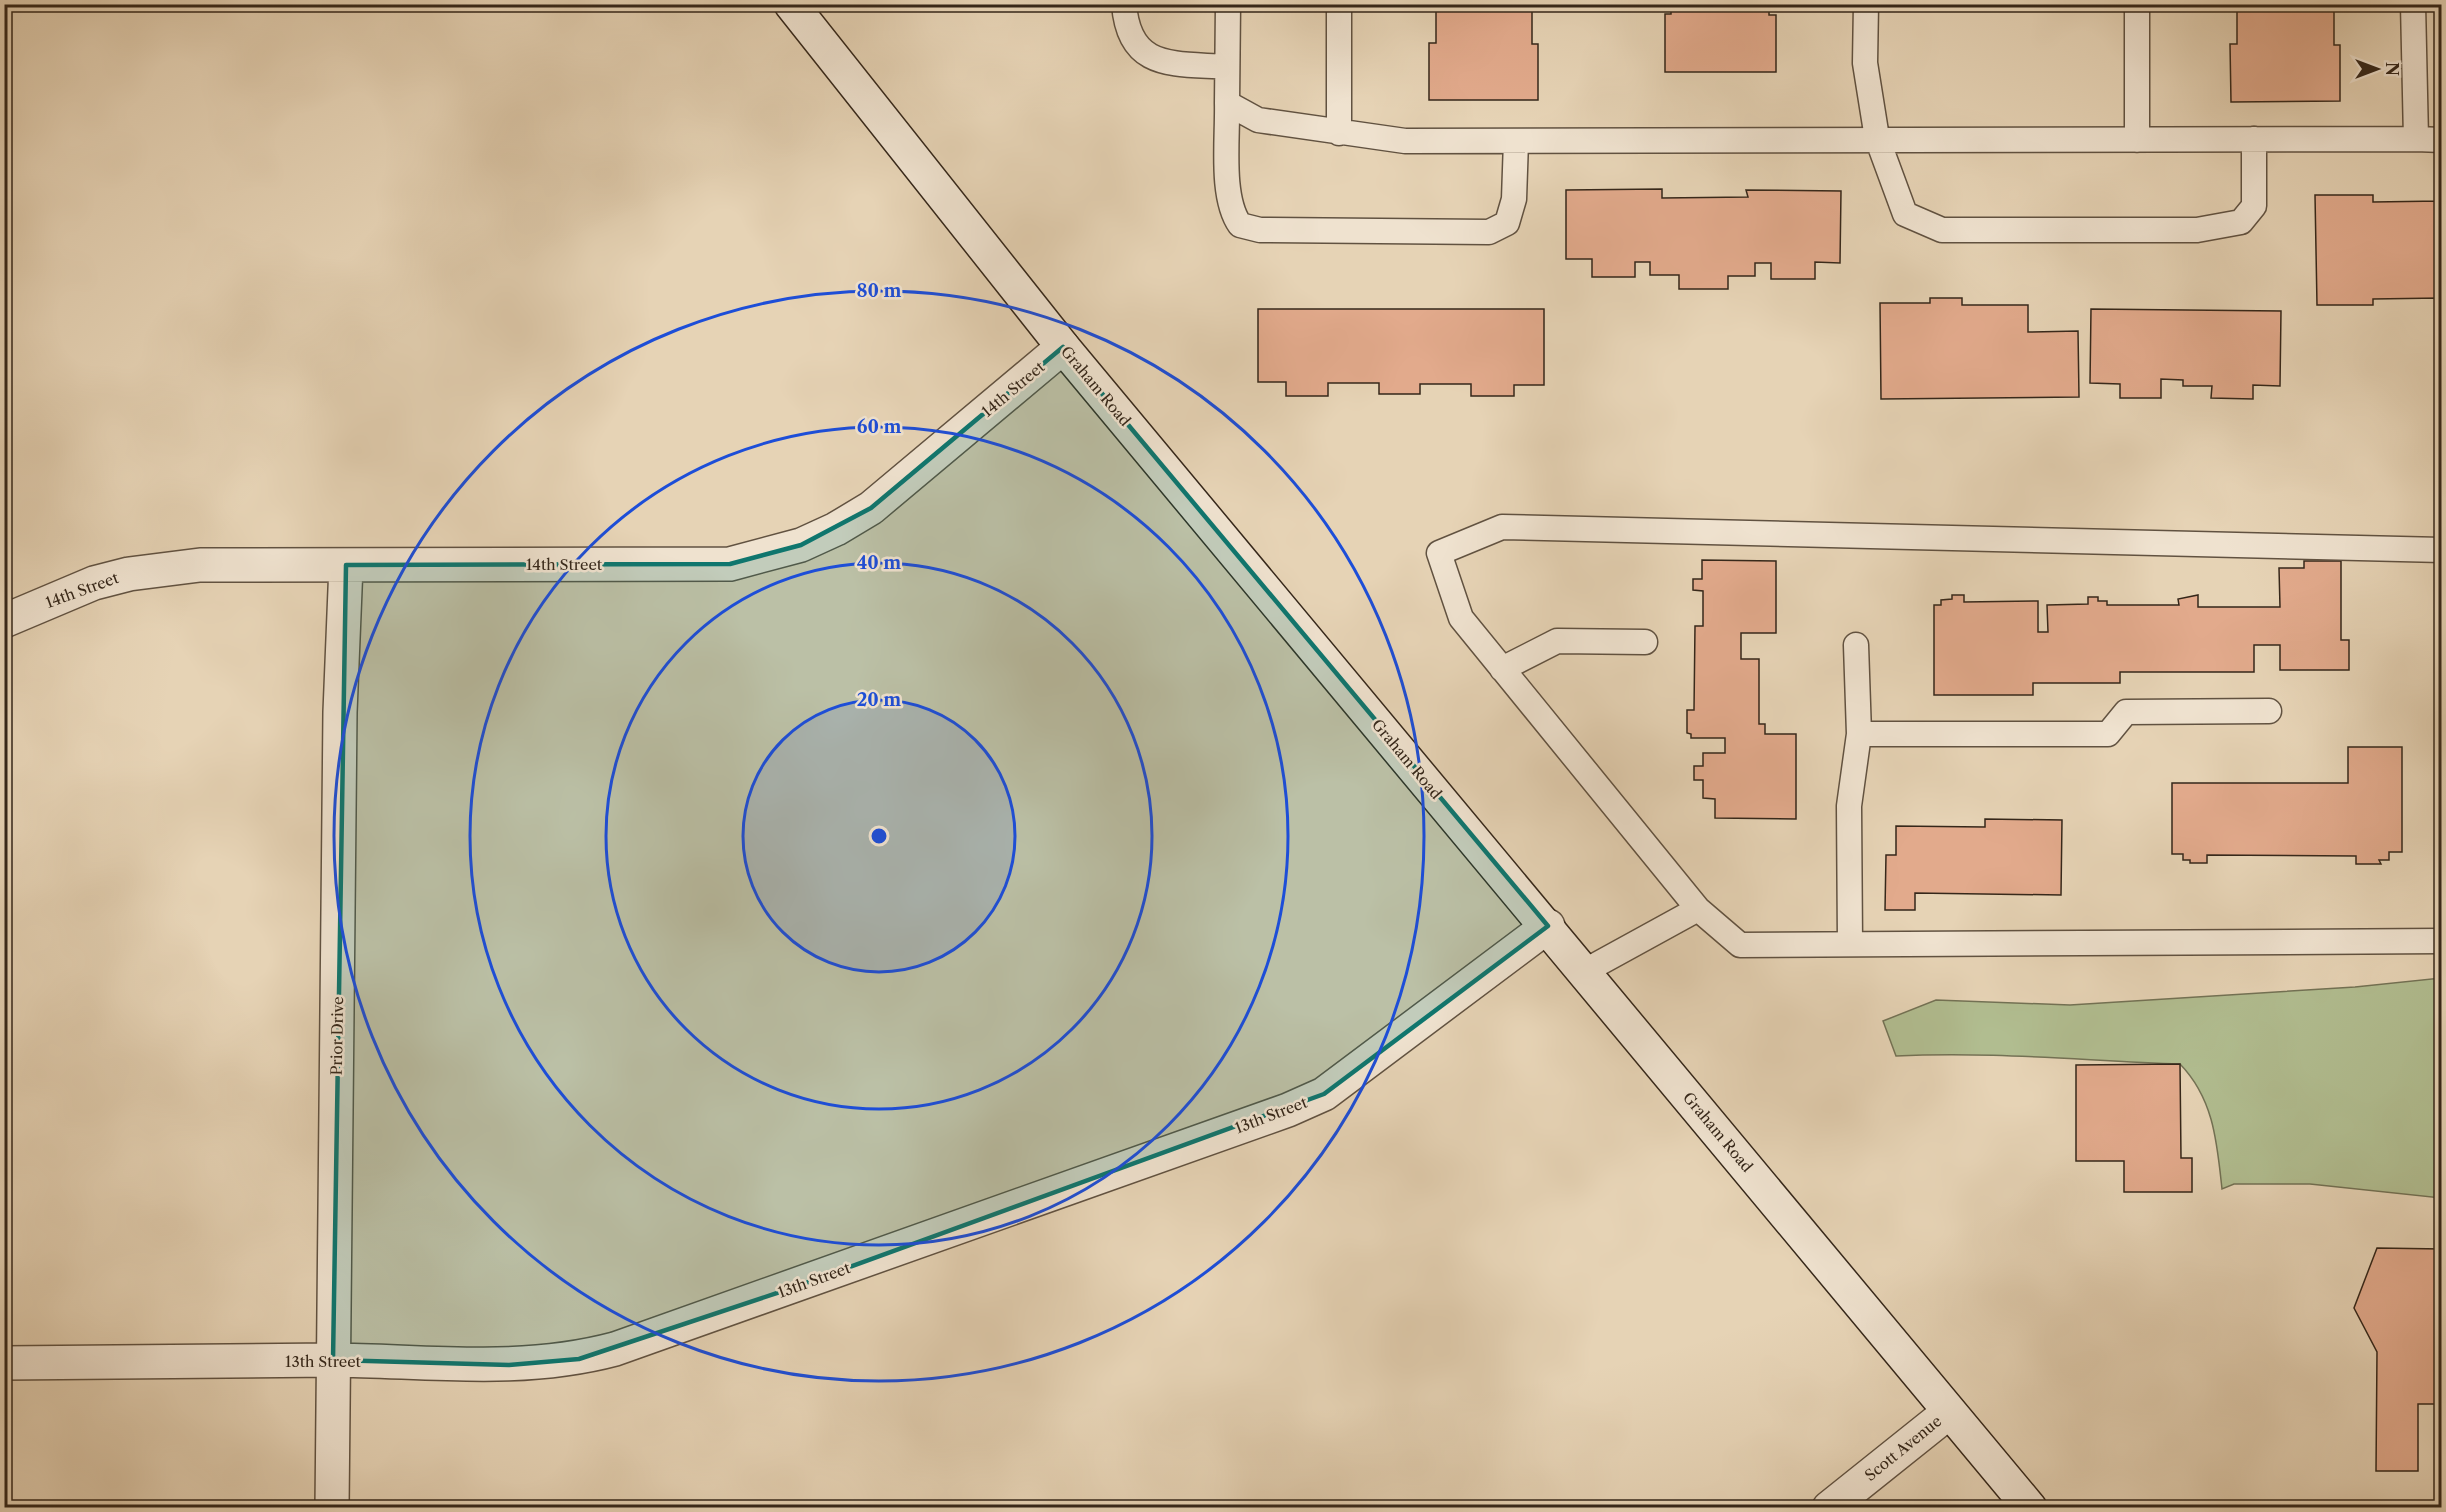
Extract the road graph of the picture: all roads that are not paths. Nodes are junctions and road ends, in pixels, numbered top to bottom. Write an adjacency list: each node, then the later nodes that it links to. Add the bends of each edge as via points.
1 (791, 4): 17 (street, Graham Road)
2 (1124, 4): 8 (lane, via 1126,27 1136,47 1157,59)
3 (1228, 4): 8 (lane)
4 (1339, 4): 10 (lane)
5 (1866, 4): 11 (lane, via 1864,63)
6 (2137, 4): 14 (lane)
7 (2413, 4): 13 (lane)
8 (1226, 67): 9 (lane)
9 (1227, 103): 10 (lane, via 1258,120); 16 (lane, via 1228,198 1240,225 1260,230 1489,232 1507,224 1514,199)
10 (1339, 132): 16 (lane, via 1405,141)
11 (1877, 138): 12 (lane, via 1905,214 1942,230 2197,230 2241,222 2254,206); 14 (lane); 16 (lane)
12 (2254, 139): 13 (lane); 14 (lane)
13 (2416, 139): 15 (lane)
14 (2137, 140)
15 (2442, 140)
16 (1516, 141)
17 (1063, 347): 19 (street, 14th Street, via 871,508 801,545 730,564); 27 (street, Graham Road)
18 (2442, 550): 23 (lane, via 1502,527 1439,553 1461,618)
19 (346, 565): 20 (street, 14th Street, via 200,565 129,574 58,596); 31 (street, Prior Drive, via 340,712)
20 (4, 621)
21 (1645, 642): 23 (lane, via 1557,641)
22 (1856, 645): 25 (lane)
23 (1502, 669): 26 (lane)
24 (2269, 711): 25 (lane, via 2126,712 2108,734)
25 (1859, 734): 29 (lane, via 1849,806)
26 (1698, 909): 29 (lane, via 1740,945); 30 (lane)
27 (1548, 926): 30 (street, Graham Road); 31 (street, 13th Street, via 1324,1094 848,1268 579,1359 509,1365)
28 (2442, 941): 29 (lane)
29 (1850, 944)
30 (1585, 971): 33 (street, Graham Road)
31 (333, 1360): 32 (street, 13th Street); 34 (street, Prior Drive)
32 (4, 1363)
33 (1948, 1412): 35 (street, Scott Avenue); 36 (street, Graham Road)
34 (332, 1508)
35 (1829, 1508)
36 (2030, 1508)

